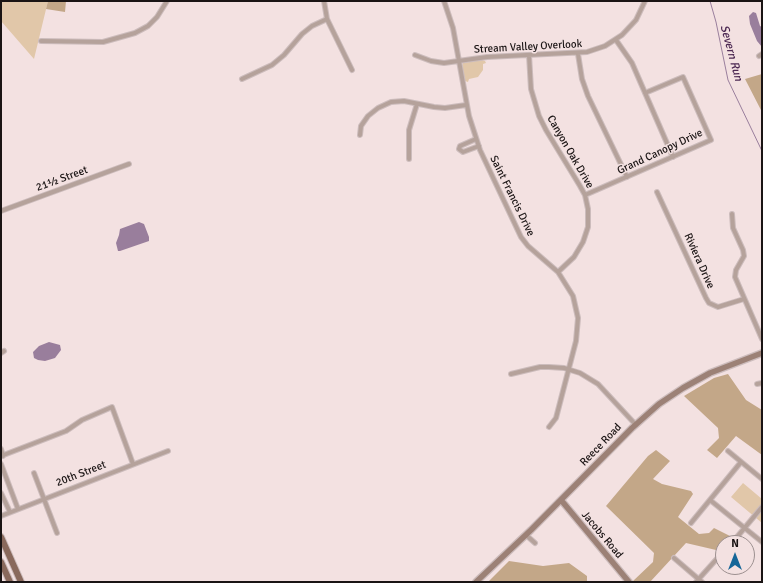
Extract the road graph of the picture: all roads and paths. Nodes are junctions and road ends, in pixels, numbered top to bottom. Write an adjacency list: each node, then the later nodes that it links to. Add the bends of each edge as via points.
1 (167, 1): 7 (street, via 157,17 136,33 103,42)
2 (324, 1): 5 (street)
3 (444, 1): 11 (street, Saint Francis Drive)
4 (645, 1): 6 (street, Stream Valley Overlook, via 636,20)
5 (327, 19): 12 (street); 13 (street, via 302,34 272,65)
6 (616, 40): 8 (street, Stream Valley Overlook, via 600,49); 14 (street, via 632,63)
7 (41, 41)
8 (578, 54): 10 (street, Stream Valley Overlook); 23 (street, via 582,80 590,103)
9 (415, 55): 11 (street, Stream Valley Overlook, via 437,62)
10 (529, 55): 11 (street, Stream Valley Overlook); 25 (street, Canyon Oak Drive, via 531,89 539,116)
11 (459, 61): 16 (street, Saint Francis Drive)
12 (352, 70)
13 (242, 79)
14 (645, 94): 20 (street); 20 (street, Grand Canopy Drive, via 683,77 711,140)
15 (417, 104): 16 (street, via 445,108); 17 (street, via 397,101 378,108 364,121); 21 (street, via 410,130)
16 (466, 105): 18 (street, Saint Francis Drive)
17 (360, 135)
18 (476, 139): 19 (street, Saint Francis Drive); 19 (street, via 460,146 459,149 463,152)
19 (478, 146): 28 (street, Saint Francis Drive, via 521,237)
20 (673, 157): 23 (street, Grand Canopy Drive)
21 (409, 159)
22 (129, 164): 26 (street, 21½ Street)
23 (627, 177): 25 (street, Grand Canopy Drive)
24 (657, 192): 29 (street, Riviera Drive, via 709,304 718,307)
25 (585, 195): 28 (street, Canyon Oak Drive, via 588,218 586,234 574,257)
26 (1, 211)
27 (732, 214): 29 (street, via 733,228 744,256 735,277)
28 (558, 272): 32 (street, Saint Francis Drive, via 573,296 578,318 576,341)
29 (744, 299): 30 (street)
30 (762, 339)
31 (762, 353): 36 (main road, Reece Road, via 696,380 659,404)
32 (569, 369): 33 (street, via 540,367); 36 (street, via 580,372 598,384); 37 (street, Saint Francis Drive, via 556,418)
33 (511, 374)
34 (762, 383): 35 (street)
35 (757, 384)
36 (636, 424): 49 (main road, Reece Road)
37 (549, 427)
38 (1, 449): 41 (street)
39 (168, 451): 44 (street, 20th Street)
40 (728, 451): 42 (street)
41 (2, 456): 44 (street, via 66,432 88,416 112,407)
42 (741, 462): 46 (street); 50 (street)
43 (1, 464): 52 (street)
44 (134, 464): 48 (street, 20th Street)
45 (34, 473): 48 (street)
46 (762, 479)
47 (1, 493): 53 (street)
48 (43, 498): 52 (street, 20th Street); 57 (street)
49 (561, 500): 58 (main road, Reece Road); 70 (main road, Jacobs Road)
50 (710, 500): 55 (street); 56 (street)
51 (762, 507): 56 (street)
52 (18, 509): 53 (street, 20th Street)
53 (10, 512): 54 (street, 20th Street)
54 (1, 516)
55 (691, 524)
56 (745, 528): 59 (street); 61 (street)
57 (57, 533)
58 (526, 535): 62 (street); 69 (main road, Reece Road)
59 (739, 535)
60 (1, 537): 68 (main road)
61 (762, 542)
62 (534, 543)
63 (674, 558): 66 (street)
64 (1, 562): 67 (main road)
65 (715, 562): 66 (street)
66 (699, 581)
67 (10, 582)
68 (21, 582)
69 (476, 582)
70 (629, 582)

